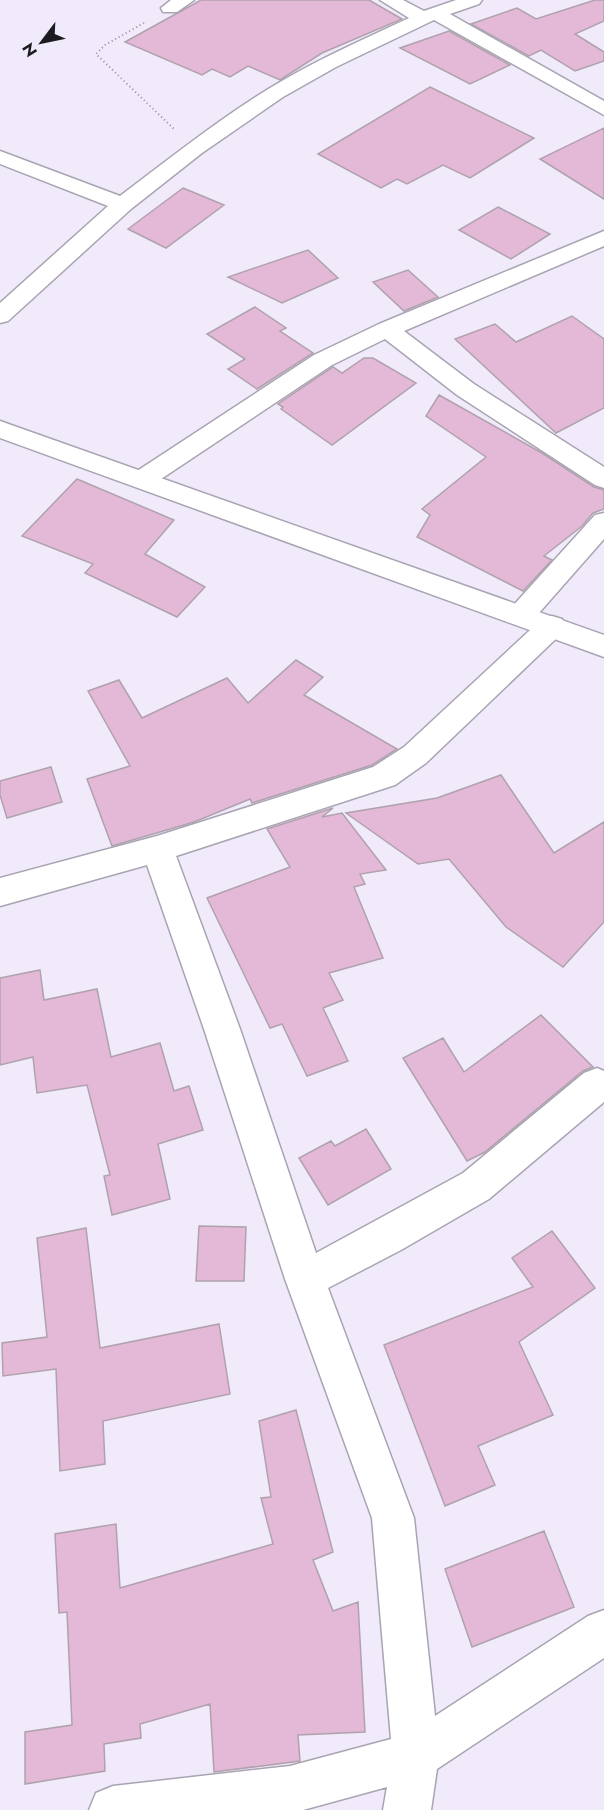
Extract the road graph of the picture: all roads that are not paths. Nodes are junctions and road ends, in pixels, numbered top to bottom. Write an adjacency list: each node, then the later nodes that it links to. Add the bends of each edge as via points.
1 (389, 0): 3 (street)
2 (473, 0): 3 (street)
3 (430, 16): 4 (street); 6 (street, via 329,63 276,93)
4 (604, 109)
5 (0, 157): 6 (street)
6 (123, 204): 8 (street)
7 (604, 238): 9 (street)
8 (0, 316)
9 (387, 329): 11 (street, via 322,360); 12 (street, via 475,398)
10 (0, 429): 11 (street)
11 (143, 478): 14 (street)
12 (604, 479)
13 (604, 522): 14 (street)
14 (521, 615): 15 (street)
15 (552, 626): 16 (street); 17 (street, via 415,755 384,776)
16 (604, 646)
17 (157, 849): 18 (street); 20 (street)
18 (0, 892)
19 (597, 1084): 20 (street, via 476,1186)
20 (305, 1279): 22 (street, via 393,1518)
21 (604, 1632): 22 (street)
22 (416, 1756): 23 (street, via 290,1790); 24 (street)
23 (113, 1810)
24 (407, 1810)

